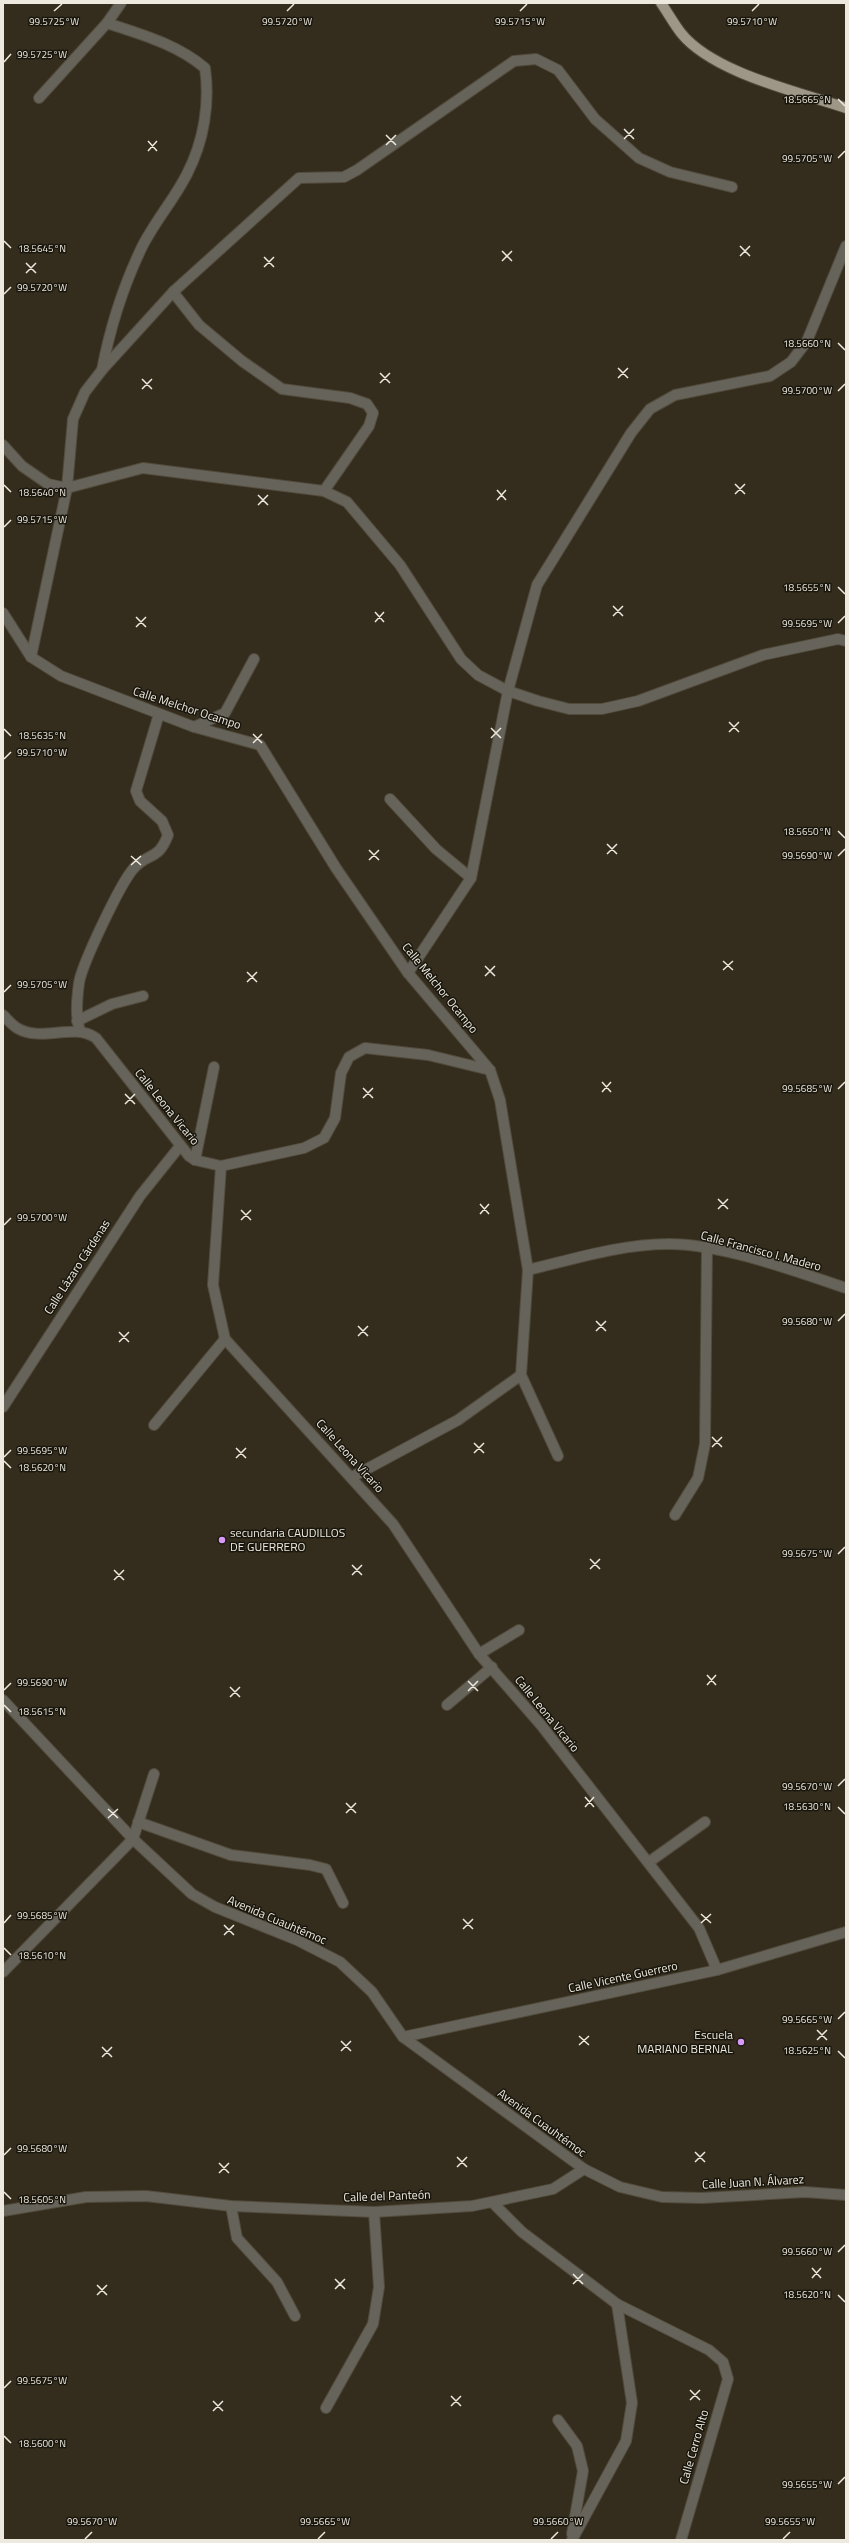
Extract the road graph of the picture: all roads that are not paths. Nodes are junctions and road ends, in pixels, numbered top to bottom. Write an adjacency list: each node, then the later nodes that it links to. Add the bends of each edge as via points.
1 (121, 3): 3 (street)
2 (661, 3): 5 (main road, via 682,34 711,57 754,78)
3 (107, 23): 4 (street); 9 (street, via 191,56 205,68 207,86 205,118 198,149 187,174 142,248 111,327)
4 (39, 98)
5 (846, 108)
6 (732, 187): 8 (street, via 670,172 639,158 595,119 558,70 536,59 514,61 357,170 344,177 299,178)
7 (846, 246): 17 (street, via 807,341 791,362 770,376 675,395 650,409 631,433 537,585)
8 (173, 292): 9 (street); 12 (street, via 198,325 282,389 350,398 367,404 373,413 369,426)
9 (102, 370): 11 (street, via 85,392 73,419)
10 (3, 445): 11 (street, via 22,466 48,484)
11 (68, 488): 12 (street, via 143,468); 15 (street)
12 (324, 491): 17 (street, via 347,502 400,565 461,659 478,675)
13 (3, 613): 15 (street, Calle Melchor Ocampo)
14 (846, 641): 17 (street, via 838,639 763,655 638,701 602,709 568,709)
15 (31, 657): 18 (street, Calle Melchor Ocampo, via 61,676)
16 (254, 659): 19 (street, via 225,713)
17 (508, 691): 21 (street)
18 (159, 714): 19 (street, Calle Melchor Ocampo); 25 (street, via 136,791 140,801 162,820 168,835 162,849 135,867 126,879 106,918 79,981)
19 (194, 727): 22 (street, Calle Melchor Ocampo, via 260,745 336,868)
20 (390, 799): 21 (street, via 436,849)
21 (471, 878): 22 (street)
22 (408, 973): 27 (street, Calle Melchor Ocampo)
23 (143, 996): 25 (street, via 112,1004)
24 (3, 1015): 25 (street, via 17,1028 46,1035)
25 (78, 1026): 28 (street, Calle Leona Vicario, via 96,1038)
26 (214, 1067): 29 (street)
27 (490, 1070): 30 (street, via 428,1055 364,1048 349,1057 341,1073 336,1118 324,1138 304,1148); 32 (street, Calle Melchor Ocampo, via 500,1100)
28 (180, 1146): 29 (street, Calle Leona Vicario); 36 (street, Calle Lázaro Cárdenas, via 140,1196)
29 (195, 1160): 30 (street, Calle Leona Vicario)
30 (222, 1166): 34 (street, via 213,1285)
31 (707, 1247): 32 (street, Calle Francisco I. Madero, via 668,1244 615,1249); 33 (street, Calle Francisco I. Madero); 40 (street, via 705,1444 698,1478)
32 (528, 1270): 35 (street, Calle Melchor Ocampo)
33 (846, 1288)
34 (225, 1339): 37 (street); 39 (street, Calle Leona Vicario)
35 (521, 1375): 38 (street); 39 (street, via 458,1420)
36 (3, 1407)
37 (154, 1425)
38 (558, 1456)
39 (352, 1477): 42 (street, Calle Leona Vicario, via 393,1524)
40 (675, 1515)
41 (519, 1630): 42 (street)
42 (480, 1654): 43 (street, Calle Leona Vicario)
43 (492, 1667): 45 (street); 50 (street, Calle Leona Vicario)
44 (3, 1700): 49 (street, Avenida Cuauhtémoc)
45 (447, 1705)
46 (154, 1774): 47 (street)
47 (138, 1822): 49 (street); 51 (street, via 231,1855 326,1869)
48 (705, 1822): 50 (street)
49 (133, 1838): 54 (street); 55 (street, Avenida Cuauhtémoc, via 171,1876 198,1897 215,1907 297,1940 340,1962 372,1992)
50 (649, 1862): 53 (street, Calle Leona Vicario, via 699,1928)
51 (343, 1903)
52 (846, 1932): 53 (street, Calle Vicente Guerrero)
53 (717, 1970): 55 (street, Calle Vicente Guerrero)
54 (3, 1972)
55 (403, 2037): 56 (street, Avenida Cuauhtémoc)
56 (584, 2169): 58 (street, Avenida Cuauhtémoc, via 620,2187); 59 (street, Calle del Panteón, via 553,2189)
57 (846, 2195): 58 (street, Calle Juan N. Álvarez, via 805,2192 702,2198)
58 (662, 2197)
59 (493, 2203): 62 (street, Calle del Panteón); 63 (street, via 522,2232)
60 (231, 2206): 61 (street, Calle del Panteón, via 146,2196 86,2197); 62 (street, Calle del Panteón); 64 (street, via 237,2238 277,2282)
61 (3, 2211)
62 (374, 2212): 65 (street, via 380,2287 373,2324)
63 (617, 2304): 67 (street, via 632,2403 626,2440); 68 (street, Calle Cerro Alto, via 691,2340 723,2362 728,2379)
64 (295, 2316)
65 (326, 2408)
66 (558, 2420): 67 (street, via 577,2446 583,2471)
67 (572, 2540)
68 (681, 2540)

